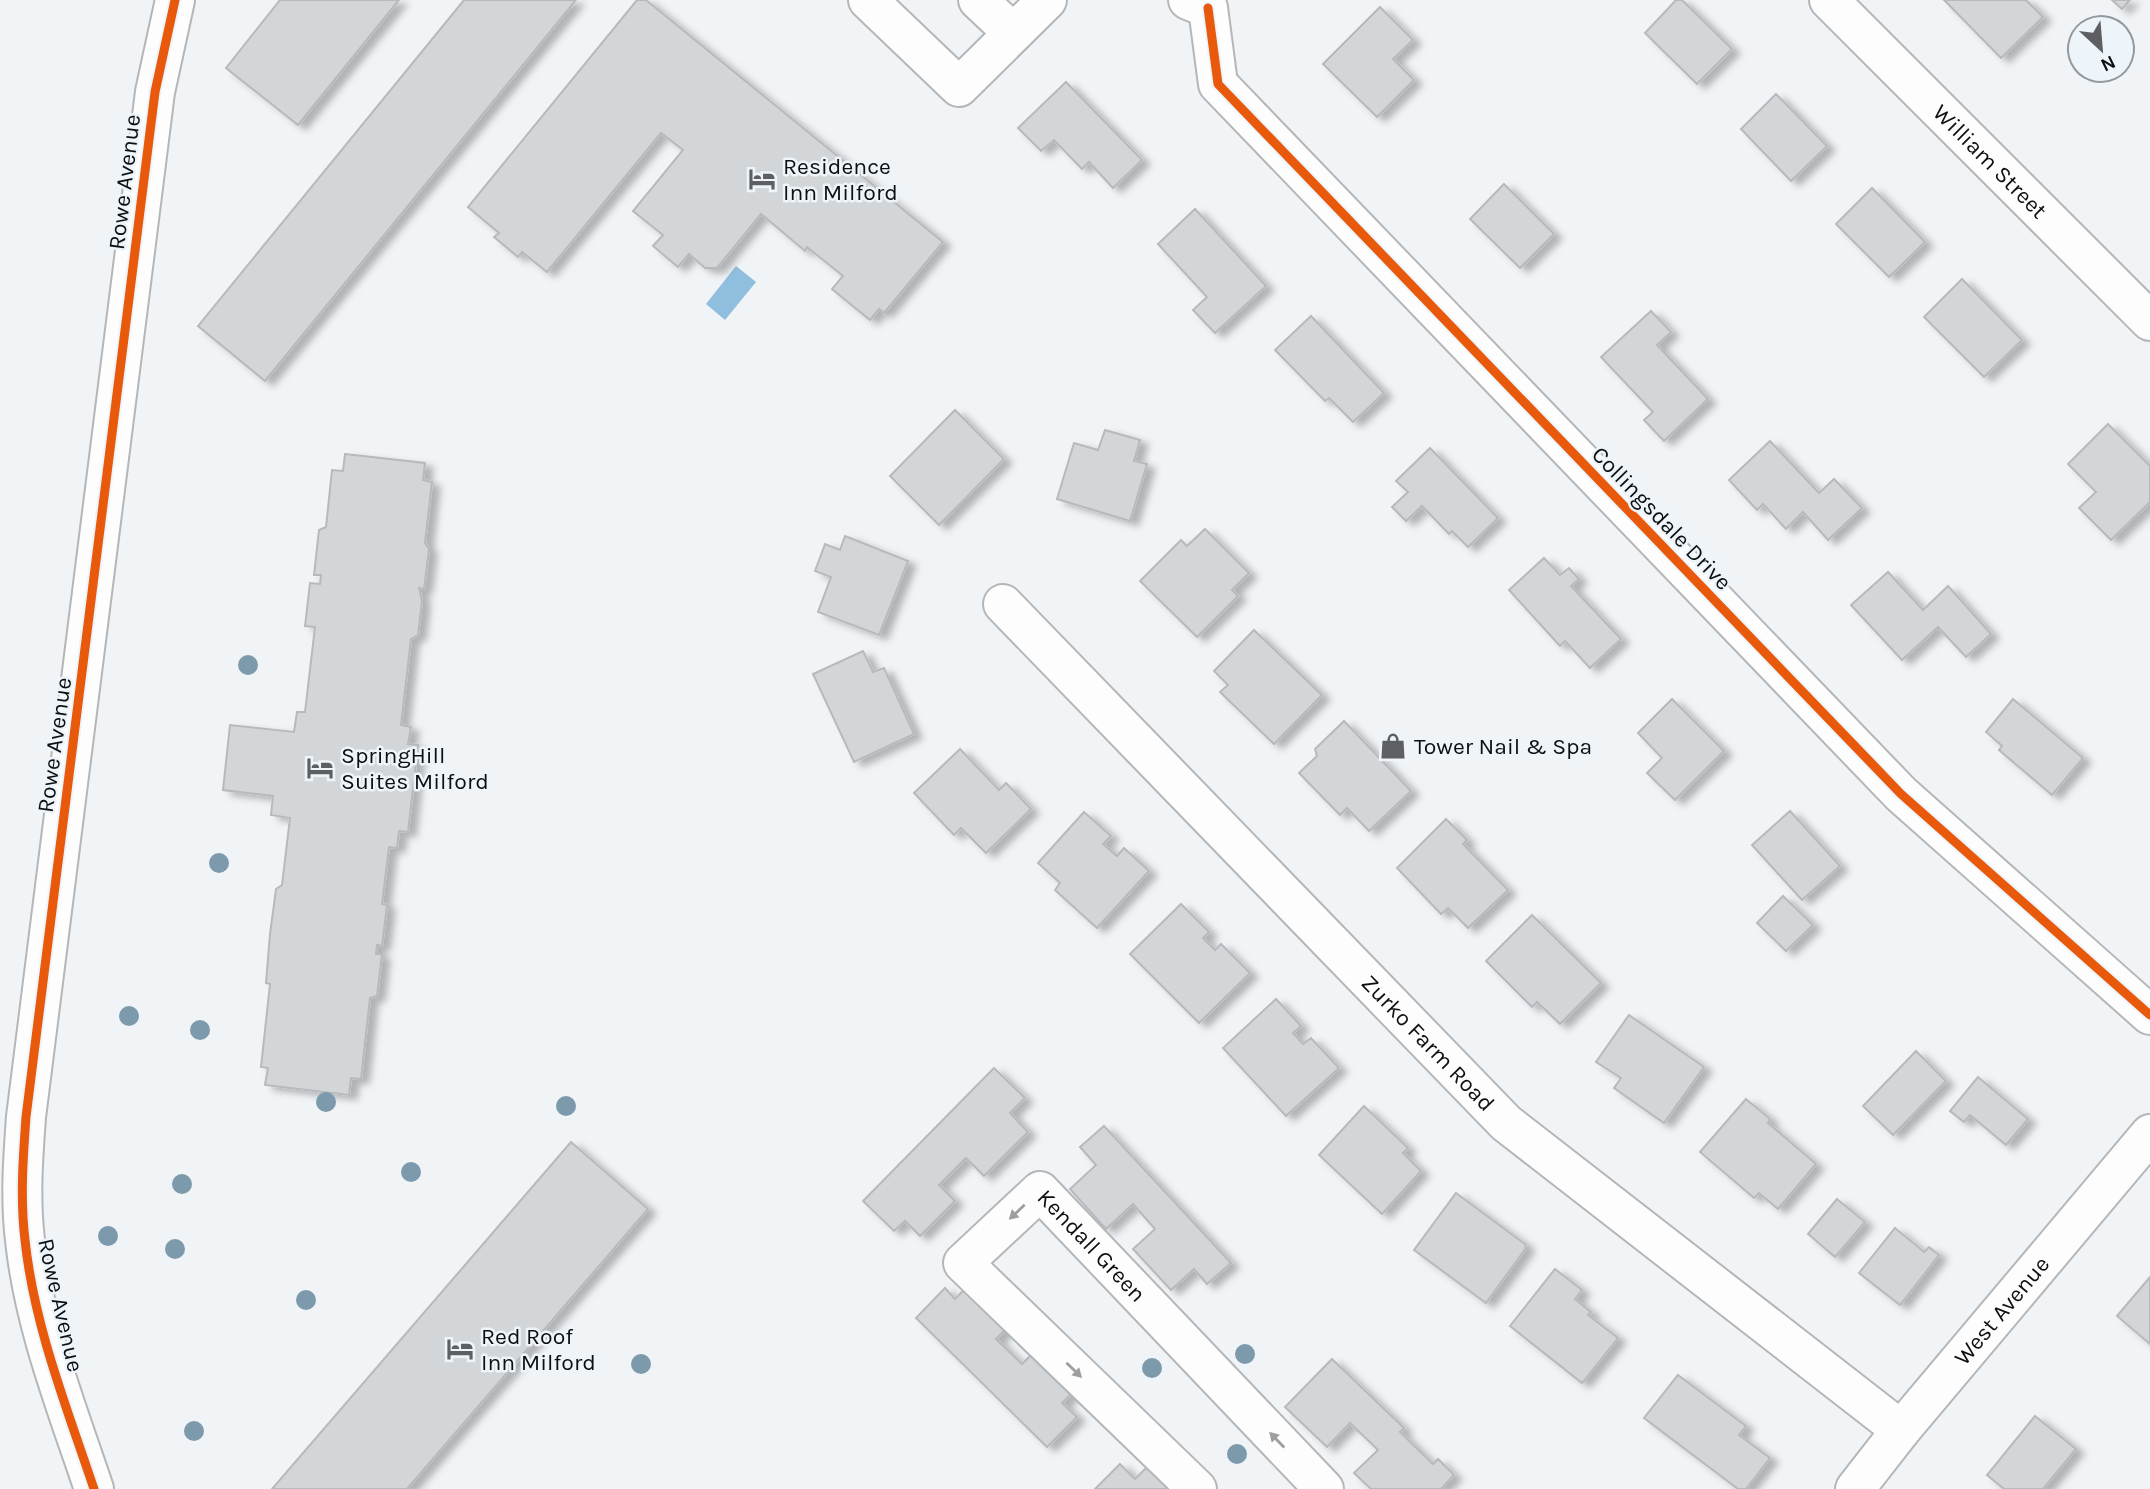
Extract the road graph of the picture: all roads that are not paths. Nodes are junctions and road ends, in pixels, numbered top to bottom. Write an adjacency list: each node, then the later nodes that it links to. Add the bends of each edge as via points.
1 (175, 0): 13 (street, Rowe Avenue, via 155,92 137,229 37,1025 21,1187 35,1302)
2 (868, 0): 7 (street, via 959,87)
3 (978, 0): 7 (street)
4 (1047, 0): 7 (street)
5 (1829, 0): 8 (street, William Street)
6 (1198, 4): 10 (street, Collingsdale Drive, via 1219,85 1901,794)
7 (1013, 33)
8 (2150, 321)
9 (1003, 604): 12 (street, Zurko Farm Road, via 1506,1123)
10 (2150, 1015)
11 (2150, 1134): 12 (street, West Avenue)
12 (1900, 1430): 16 (street, West Avenue)
13 (94, 1489)
14 (1197, 1489): 15 (street, Kendall Green, one-way to 14, via 1040,1191 963,1263)
15 (1324, 1489)
16 (1855, 1489)

